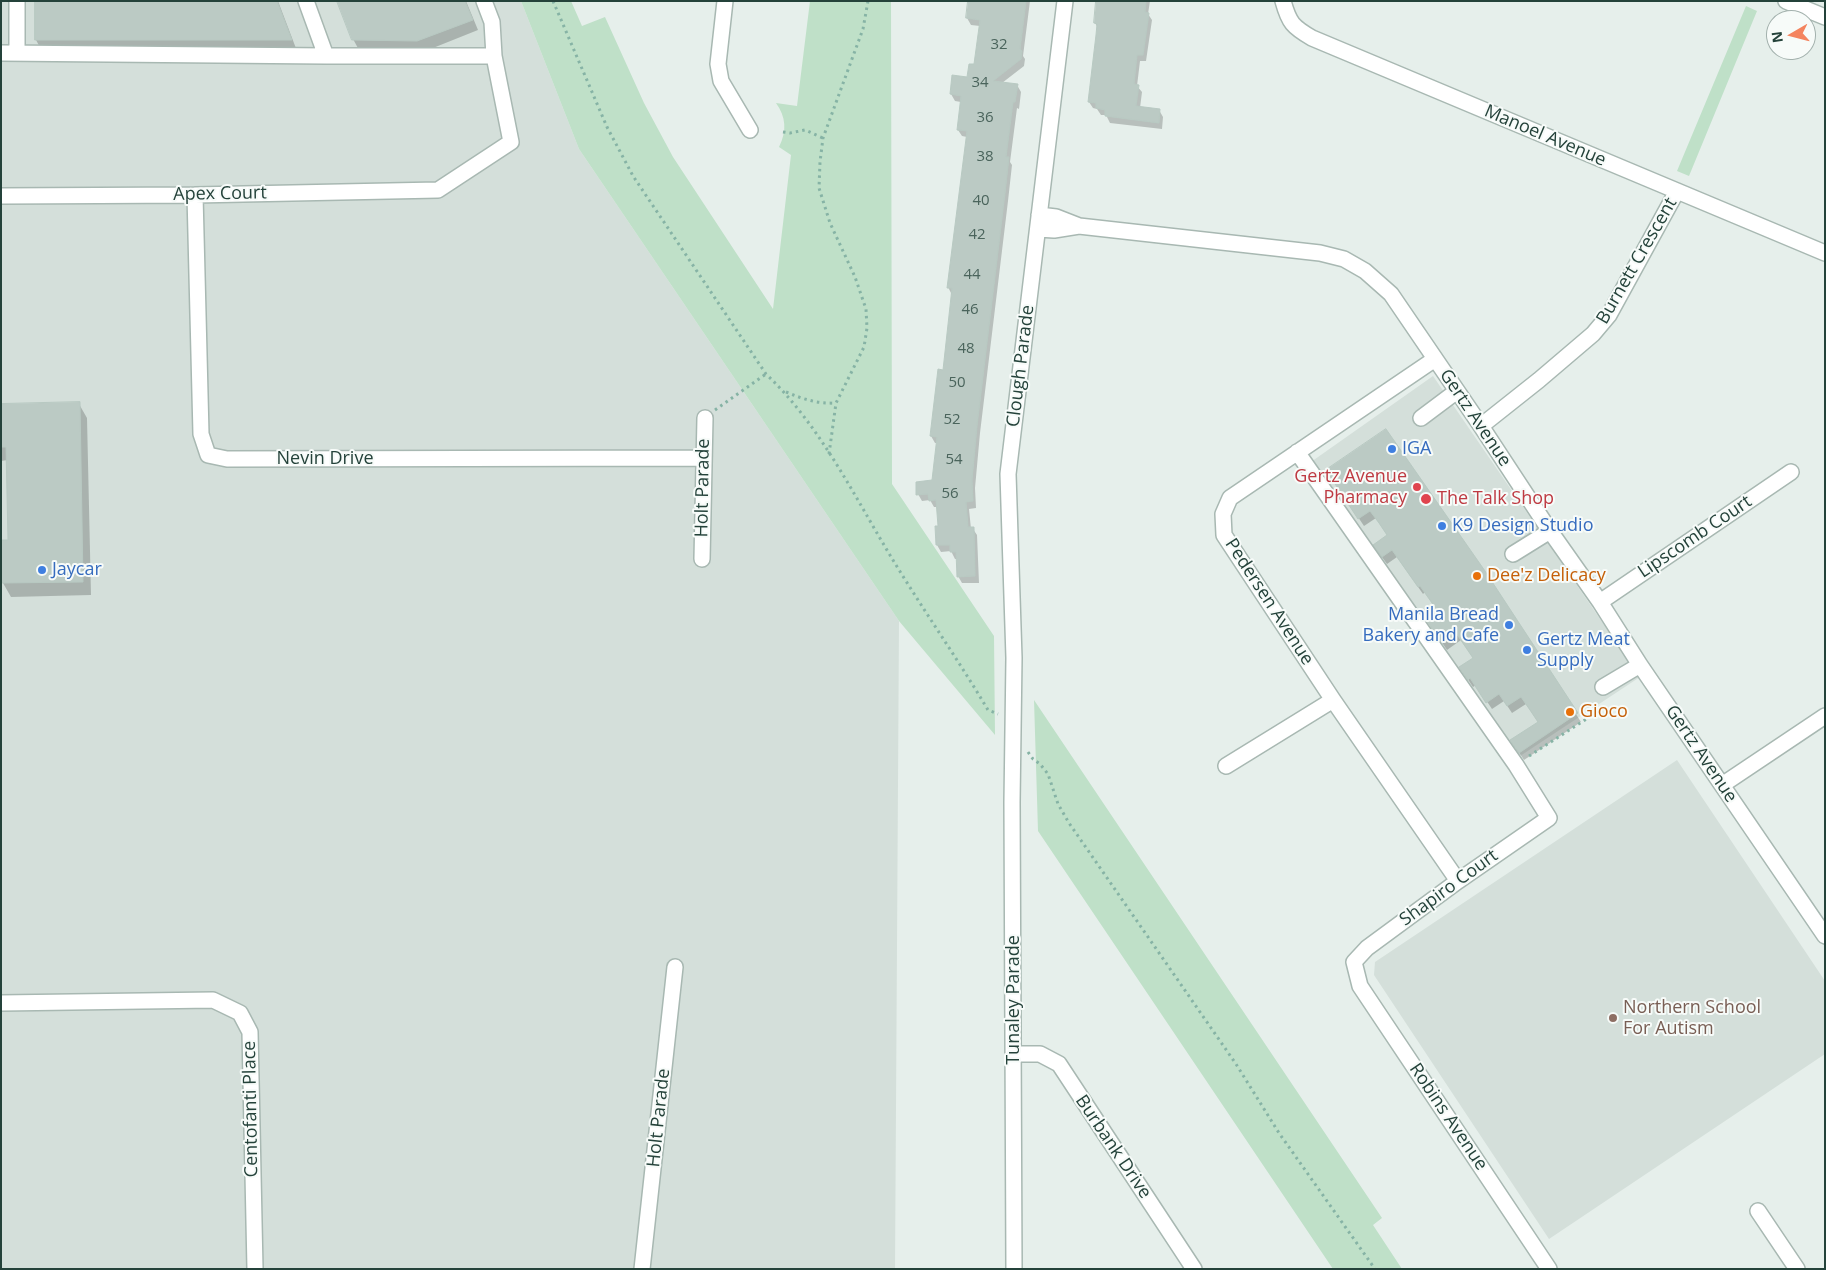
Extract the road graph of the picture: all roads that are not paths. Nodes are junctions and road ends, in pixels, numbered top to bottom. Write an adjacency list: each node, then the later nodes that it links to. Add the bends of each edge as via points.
1 (17, 1): 10 (street)
2 (306, 1): 11 (street)
3 (484, 1): 12 (street, via 492,22)
4 (725, 1): 13 (street, via 718,64 721,81)
5 (1065, 1): 17 (street, Clough Parade)
6 (1283, 1): 14 (street, Manoel Avenue, via 1297,30 1312,38)
7 (1786, 1): 8 (street)
8 (1825, 17)
9 (1, 52): 10 (street)
10 (17, 53): 11 (street)
11 (326, 56): 12 (street)
12 (494, 56): 15 (street, Apex Court, via 511,142 438,190)
13 (750, 130)
14 (1677, 191): 18 (street, Manoel Avenue); 23 (street, Burnett Crescent, via 1609,315 1539,380)
15 (194, 195): 16 (street, Apex Court); 25 (street, Nevin Drive, via 201,434 208,455 227,459)
16 (1, 196)
17 (1038, 222): 19 (street, Gertz Avenue, via 1054,230 1079,226 1320,253 1344,259 1391,294); 35 (street, Clough Parade, via 1008,474 1014,648)
18 (1825, 253)
19 (1436, 359): 20 (street, Gertz Avenue); 24 (street, Pedersen Avenue)
20 (1458, 391): 22 (street); 23 (street, Gertz Avenue)
21 (704, 418): 25 (street, Holt Parade)
22 (1421, 418)
23 (1481, 426): 27 (street, Gertz Avenue)
24 (1297, 452): 33 (street, Pedersen Avenue, via 1230,498 1222,514 1224,535); 38 (street, Shapiro Court, via 1516,765 1548,818)
25 (704, 458): 29 (street, Holt Parade)
26 (1791, 472): 30 (street, Lipscomb Court)
27 (1550, 531): 28 (street); 30 (street, Gertz Avenue)
28 (1513, 554)
29 (702, 559)
30 (1600, 602): 31 (street, Gertz Avenue)
31 (1640, 665): 32 (street); 37 (street, Gertz Avenue)
32 (1603, 688)
33 (1333, 700): 36 (street); 38 (street, Pedersen Avenue)
34 (1825, 716): 37 (street)
35 (1013, 732): 43 (street, Tunaley Parade)
36 (1226, 766)
37 (1722, 785): 39 (street, Gertz Avenue)
38 (1458, 881): 40 (street, Shapiro Court, via 1367,948)
39 (1825, 936)
40 (1354, 962): 49 (street, Robins Avenue, via 1360,986)
41 (675, 967): 46 (street, Holt Parade)
42 (1, 1003): 45 (street, Centofanti Place, via 213,1000 240,1013 250,1032)
43 (1014, 1054): 47 (street, Tunaley Parade); 48 (street, Burbank Drive, via 1040,1054 1058,1064)
44 (1758, 1211): 50 (street)
45 (255, 1269)
46 (642, 1269)
47 (1014, 1269)
48 (1194, 1269)
49 (1550, 1269)
50 (1796, 1269)

